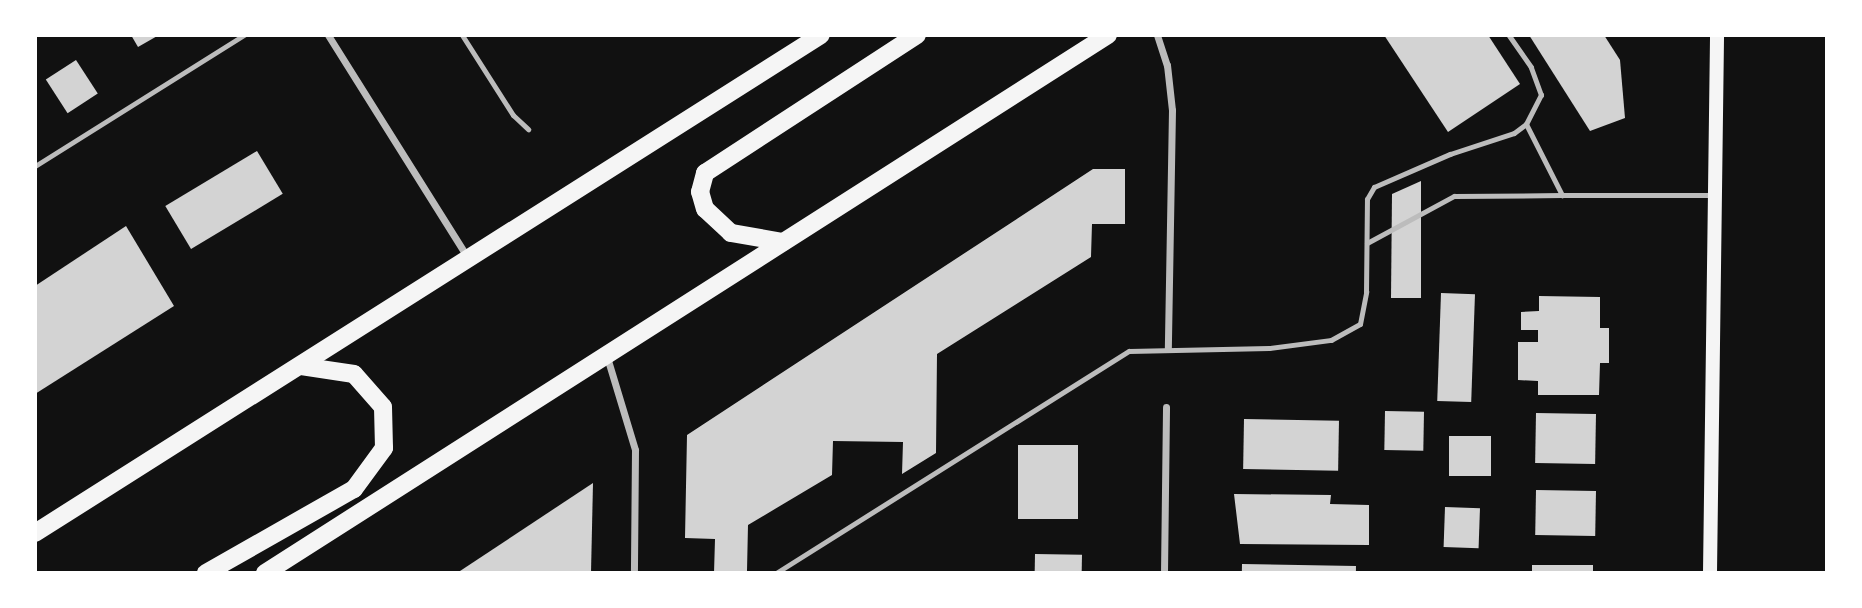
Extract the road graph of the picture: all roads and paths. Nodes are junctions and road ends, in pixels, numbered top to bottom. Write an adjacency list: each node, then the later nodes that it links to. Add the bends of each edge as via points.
1 (244, 35): 12 (lane)
2 (328, 35): 17 (street)
3 (462, 35): 11 (lane, via 513,115)
4 (917, 35): 15 (main road, via 705,173 700,192 705,209 731,233)
5 (1108, 35): 15 (main road)
6 (1157, 35): 18 (street, via 1167,65 1172,110)
7 (1509, 35): 10 (lane, via 1531,67 1541,94)
8 (1717, 35): 14 (main road)
9 (810, 38): 17 (main road)
10 (1526, 124): 13 (lane); 16 (lane, via 1514,133 1374,187 1367,199)
11 (528, 129)
12 (35, 166)
13 (1562, 195): 14 (lane); 16 (lane, via 1454,197)
14 (1716, 195): 28 (main road)
15 (783, 242): 19 (main road)
16 (1367, 243): 18 (lane, via 1360,324 1331,340 1269,348)
17 (467, 257): 20 (main road)
18 (1168, 348): 26 (lane, via 1129,351)
19 (606, 352): 24 (main road); 25 (street, via 635,450)
20 (300, 366): 22 (main road); 23 (main road, via 354,374 383,407 384,448 354,489)
21 (1167, 407): 27 (street)
22 (35, 533)
23 (206, 573)
24 (265, 573)
25 (634, 573)
26 (776, 573)
27 (1164, 573)
28 (1710, 573)

